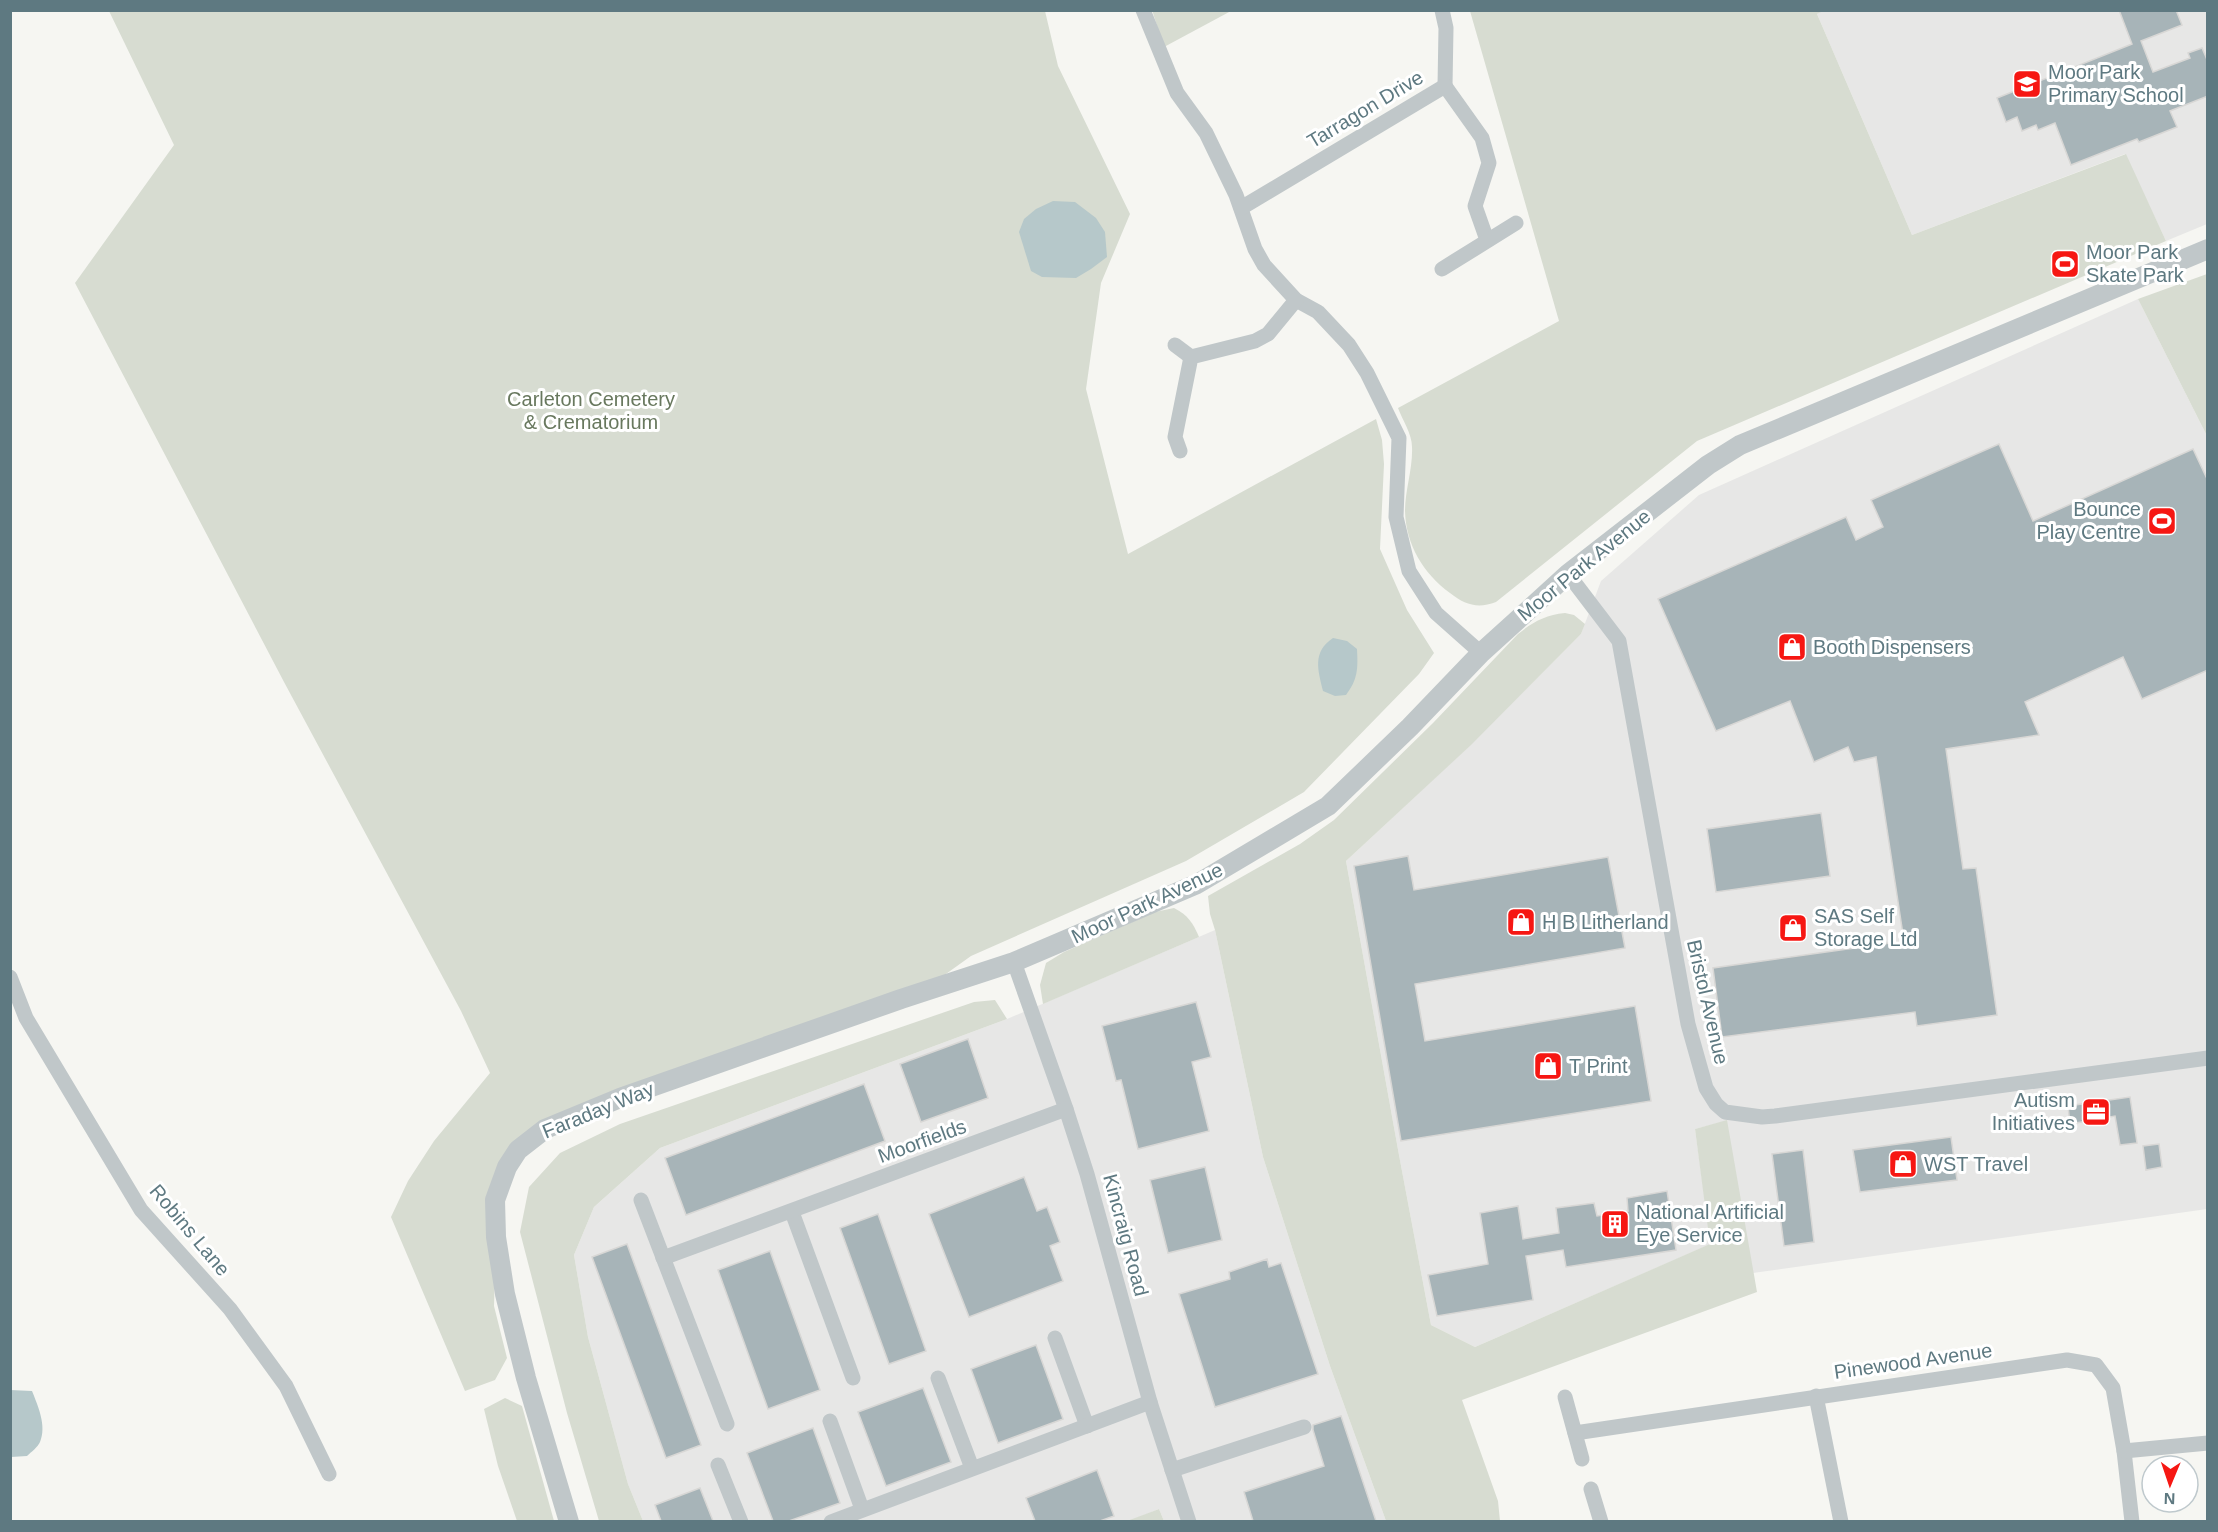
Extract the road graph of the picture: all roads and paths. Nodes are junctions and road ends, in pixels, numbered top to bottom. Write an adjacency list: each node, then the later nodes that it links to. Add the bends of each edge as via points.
1 (1143, 10): 4 (street, via 1177,93 1206,133)
2 (1442, 10): 3 (street, Tarragon Drive, via 1446,28)
3 (1445, 86): 4 (street, Tarragon Drive); 6 (street, via 1485,146 1489,163 1475,206)
4 (1241, 208): 9 (street, via 1259,257)
5 (1516, 223): 6 (street)
6 (1487, 240): 8 (street)
7 (2208, 249): 13 (street, Moor Park Avenue, via 1740,445 1708,465)
8 (1442, 269)
9 (1296, 300): 11 (street, via 1268,334); 14 (street, via 1318,312 1349,345 1367,373 1399,438 1396,517 1409,572 1436,613)
10 (1176, 345): 11 (street)
11 (1191, 357): 12 (street, via 1175,436)
12 (1180, 451)
13 (1568, 574): 14 (street, Moor Park Avenue); 17 (street, Bristol Avenue, via 1619,641 1688,1024 1706,1088 1725,1112 1775,1116)
14 (1481, 653): 15 (street, Moor Park Avenue, via 1328,806 1197,884)
15 (1014, 962): 18 (street, Kincraig Road); 42 (street, Faraday Way, via 620,1098 546,1129 518,1150 495,1200 496,1237 505,1294 526,1378)
16 (10, 977): 39 (street, Robins Lane, via 26,1018 141,1210 230,1309 286,1386)
17 (2208, 1058)
18 (1066, 1109): 20 (street, Moorfields); 27 (street, Kincraig Road)
19 (641, 1200): 21 (street)
20 (792, 1212): 21 (street, Moorfields); 23 (street)
21 (663, 1258): 29 (street)
22 (1054, 1338): 30 (street)
23 (853, 1378)
24 (938, 1378): 37 (street)
25 (1816, 1396): 32 (street, Pinewood Avenue); 34 (street, Pinewood Avenue, via 2067,1360 2096,1365 2113,1388); 47 (street)
26 (1565, 1397): 32 (street)
27 (1150, 1402): 30 (street); 38 (street, Kincraig Road)
28 (830, 1422): 41 (street)
29 (727, 1424)
30 (1087, 1426): 37 (street)
31 (1304, 1427): 38 (street)
32 (1575, 1433): 35 (street)
33 (2208, 1443): 34 (street)
34 (2124, 1451): 48 (street, Pinewood Avenue)
35 (1581, 1459)
36 (718, 1466): 43 (street)
37 (972, 1468): 41 (street)
38 (1173, 1470): 45 (street, Kincraig Road)
39 (329, 1474)
40 (1591, 1489): 46 (street)
41 (862, 1509): 44 (street)
42 (569, 1521)
43 (741, 1521)
44 (831, 1521)
45 (1189, 1521)
46 (1601, 1521)
47 (1841, 1521)
48 (2132, 1521)

